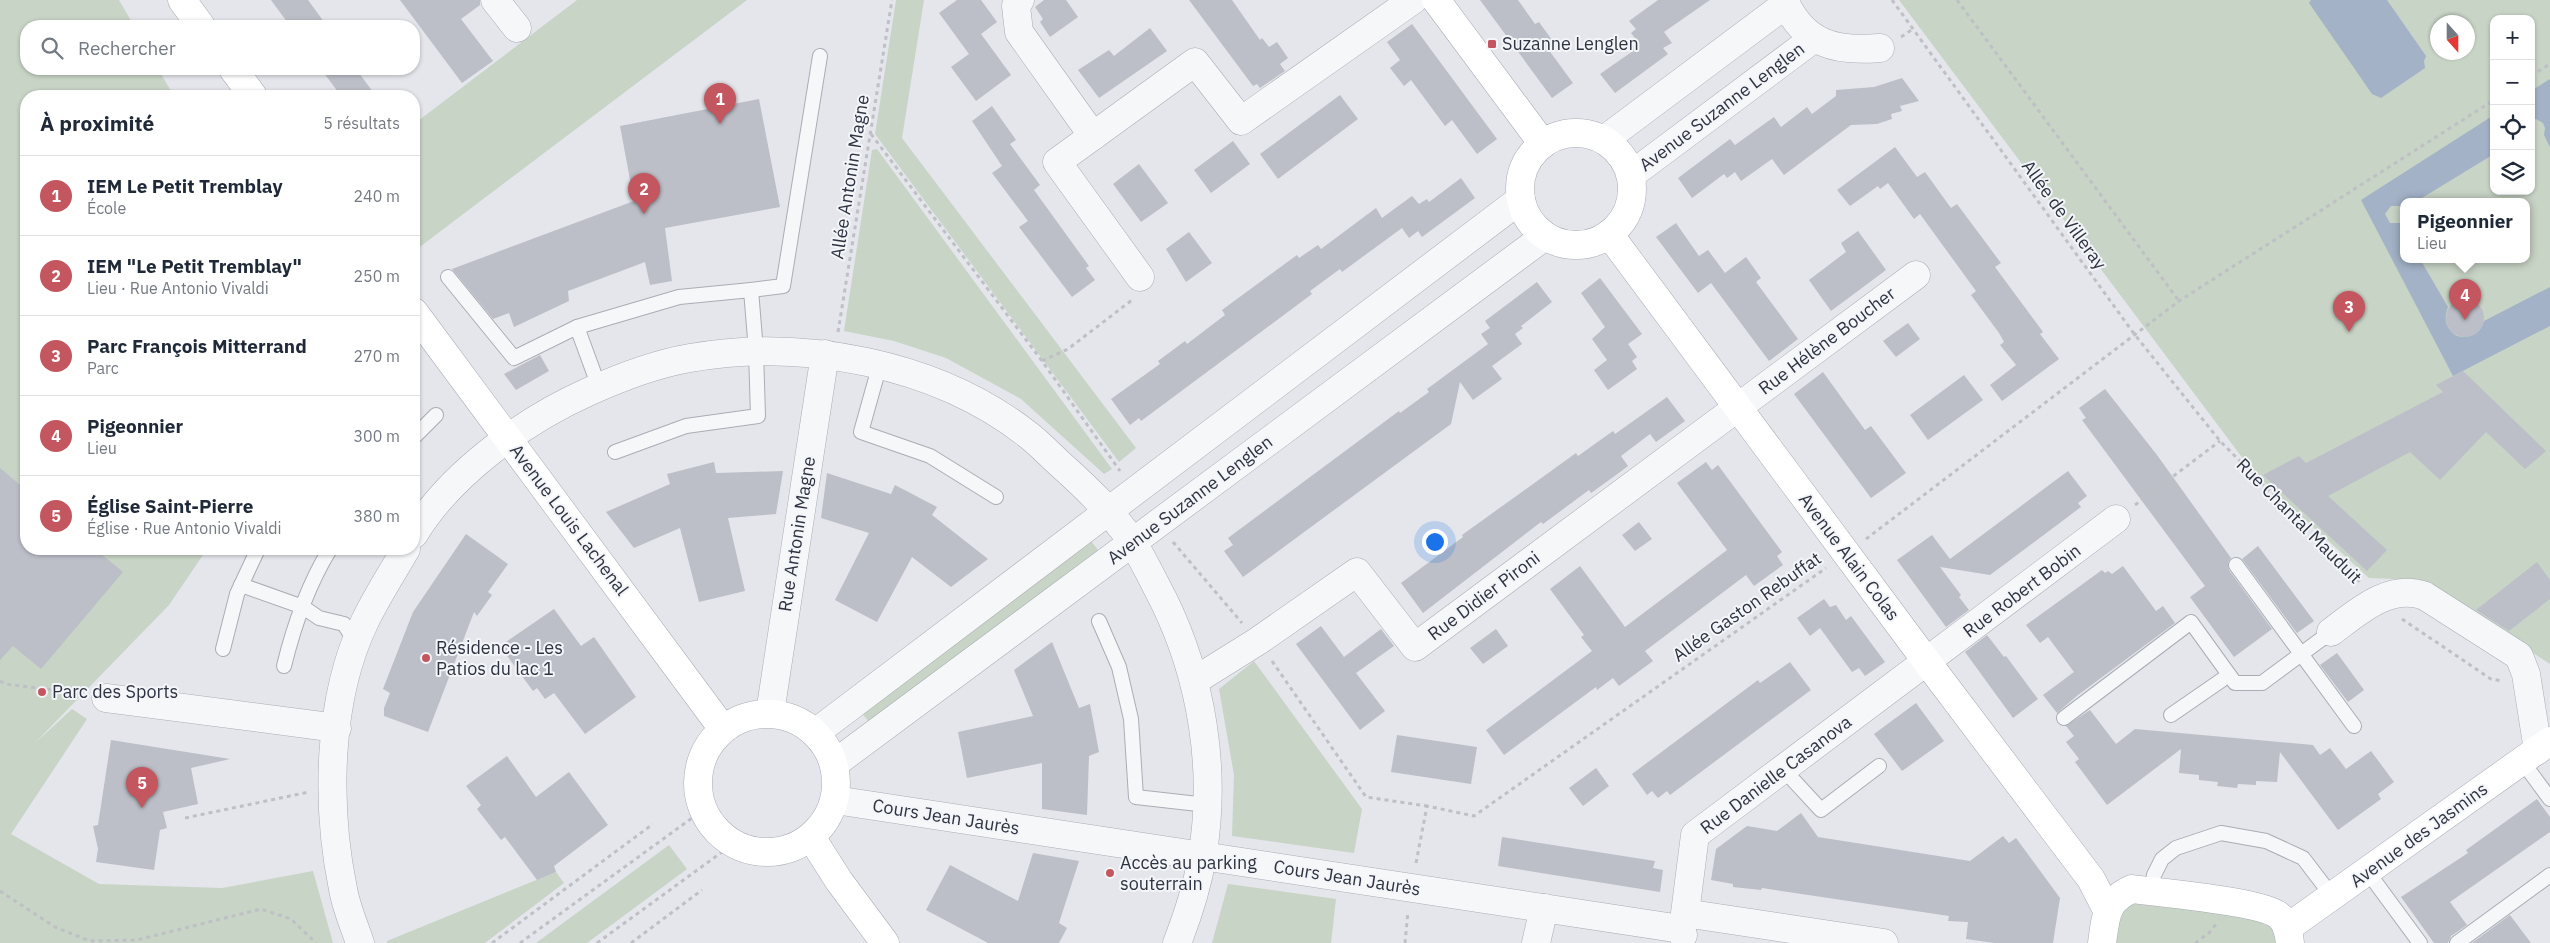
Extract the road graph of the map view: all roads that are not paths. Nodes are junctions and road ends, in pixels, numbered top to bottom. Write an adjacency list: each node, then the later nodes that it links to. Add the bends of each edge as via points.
1 (182, 0): 7 (street)
2 (495, 0): 8 (street)
3 (1020, 0): 14 (street, via 1016,6 1019,32)
4 (1413, 0): 14 (street, via 1241,121 1195,62)
5 (1436, 0): 16 (street)
6 (1785, 2): 9 (street, Avenue Suzanne Lenglen); 15 (street, Avenue Suzanne Lenglen)
7 (197, 20)
8 (517, 28)
9 (1813, 39): 10 (street, Avenue Suzanne Lenglen, via 1848,50); 17 (street, Avenue Suzanne Lenglen)
10 (1880, 48)
11 (820, 56): 24 (lane, via 783,286)
12 (237, 75): 13 (street)
13 (249, 90)
14 (1093, 136): 23 (street, via 1057,162)
15 (1604, 140): 16 (street, via 1572,132); 17 (street, via 1616,149)
16 (1542, 144): 18 (street, via 1531,154 1524,168)
17 (1631, 175): 19 (street, via 1629,208)
18 (1521, 199): 20 (street, via 1526,214); 38 (street)
19 (1609, 234): 20 (street, via 1594,242 1578,245 1561,243); 31 (street, Avenue Alain Colas)
20 (1545, 236): 40 (street, Avenue Suzanne Lenglen)
21 (1916, 275): 31 (street, Rue Hélène Boucher)
22 (448, 277): 26 (lane, via 514,358)
23 (1140, 277)
24 (751, 290): 26 (lane, via 679,297); 27 (lane)
25 (420, 320): 34 (street, Avenue Louis Lachenal)
26 (577, 327): 30 (lane)
27 (756, 351): 28 (street); 30 (street, via 690,358 625,375); 35 (lane, via 758,416 686,426)
28 (825, 354): 29 (street); 57 (street, Rue Antonin Magne)
29 (880, 364): 36 (lane, via 861,432 930,456); 38 (street, via 931,382 981,405 1019,429)
30 (599, 387): 34 (street, via 564,402)
31 (1738, 407): 52 (street, Avenue Alain Colas); 55 (street, Rue Didier Pironi, via 1415,647 1357,572)
32 (436, 415): 33 (lane)
33 (420, 432)
34 (507, 438): 37 (street); 62 (street, Avenue Louis Lachenal)
35 (615, 452)
36 (996, 497)
37 (422, 510)
38 (1109, 511): 40 (street); 63 (street)
39 (2116, 519): 52 (street, Rue Robert Bobin)
40 (1132, 542): 55 (street, via 1180,634); 65 (street, Avenue Suzanne Lenglen)
41 (255, 555): 45 (lane)
42 (327, 555): 46 (lane, via 311,582)
43 (403, 555): 49 (street, via 364,622)
44 (2236, 565): 51 (lane)
45 (241, 585): 46 (lane); 50 (lane)
46 (303, 607): 49 (lane, via 318,618 344,624); 53 (lane)
47 (1099, 621): 70 (lane, via 1119,667 1131,719 1136,797)
48 (2331, 632): 51 (lane); 64 (street, Rue Chantal Mauduit, via 2395,592 2425,596 2512,650 2523,665)
49 (356, 643): 61 (street, via 343,688)
50 (223, 649)
51 (2301, 654): 54 (lane, via 2262,683 2235,683); 60 (lane)
52 (1927, 662): 67 (street, Rue Danielle Casanova); 75 (street, Avenue Alain Colas)
53 (284, 666)
54 (2229, 675): 58 (lane); 59 (lane, via 2191,622)
55 (1194, 681): 70 (street, via 1205,742)
56 (106, 698): 61 (street)
57 (770, 713): 62 (street, via 745,717); 63 (street, via 802,723)
58 (2171, 715)
59 (2064, 718)
60 (2354, 726)
61 (337, 728): 82 (street, via 332,756 332,824 343,891)
62 (723, 729): 71 (street, via 708,746 699,767 697,790 702,810 716,832 752,852 773,853 793,848)
63 (815, 733): 65 (street)
64 (2537, 750): 68 (lane); 73 (street, Avenue des Jasmins)
65 (834, 764): 69 (street)
66 (1880, 766): 67 (lane, via 1821,810)
67 (1783, 770): 80 (street, Rue Danielle Casanova, via 1695,835)
68 (2550, 799)
69 (835, 800): 71 (street, via 826,820); 72 (street, Cours Jean Jaurès)
70 (1207, 805): 72 (street)
71 (811, 837): 83 (street, via 838,882)
72 (1202, 856): 78 (street, Cours Jean Jaurès); 84 (street, via 1193,900)
73 (2367, 871): 77 (street, Avenue des Jasmins); 88 (lane)
74 (2550, 875): 89 (lane)
75 (2091, 879): 76 (street); 79 (street, Avenue Alain Colas)
76 (2142, 890): 77 (lane, via 2162,859 2176,848 2221,833 2266,841 2303,858); 79 (street, via 2118,895); 81 (street, via 2258,907 2278,915)
77 (2332, 896): 81 (street, Avenue des Jasmins)
78 (1544, 908): 80 (street, Cours Jean Jaurès); 85 (street)
79 (2107, 910): 87 (street)
80 (1684, 931): 86 (street, Cours Jean Jaurès, via 1692,914)
81 (2289, 936)
82 (360, 943)
83 (885, 943)
84 (1178, 943)
85 (1536, 943)
86 (1884, 943)
87 (2102, 943)
88 (2420, 943)
89 (2458, 943)

